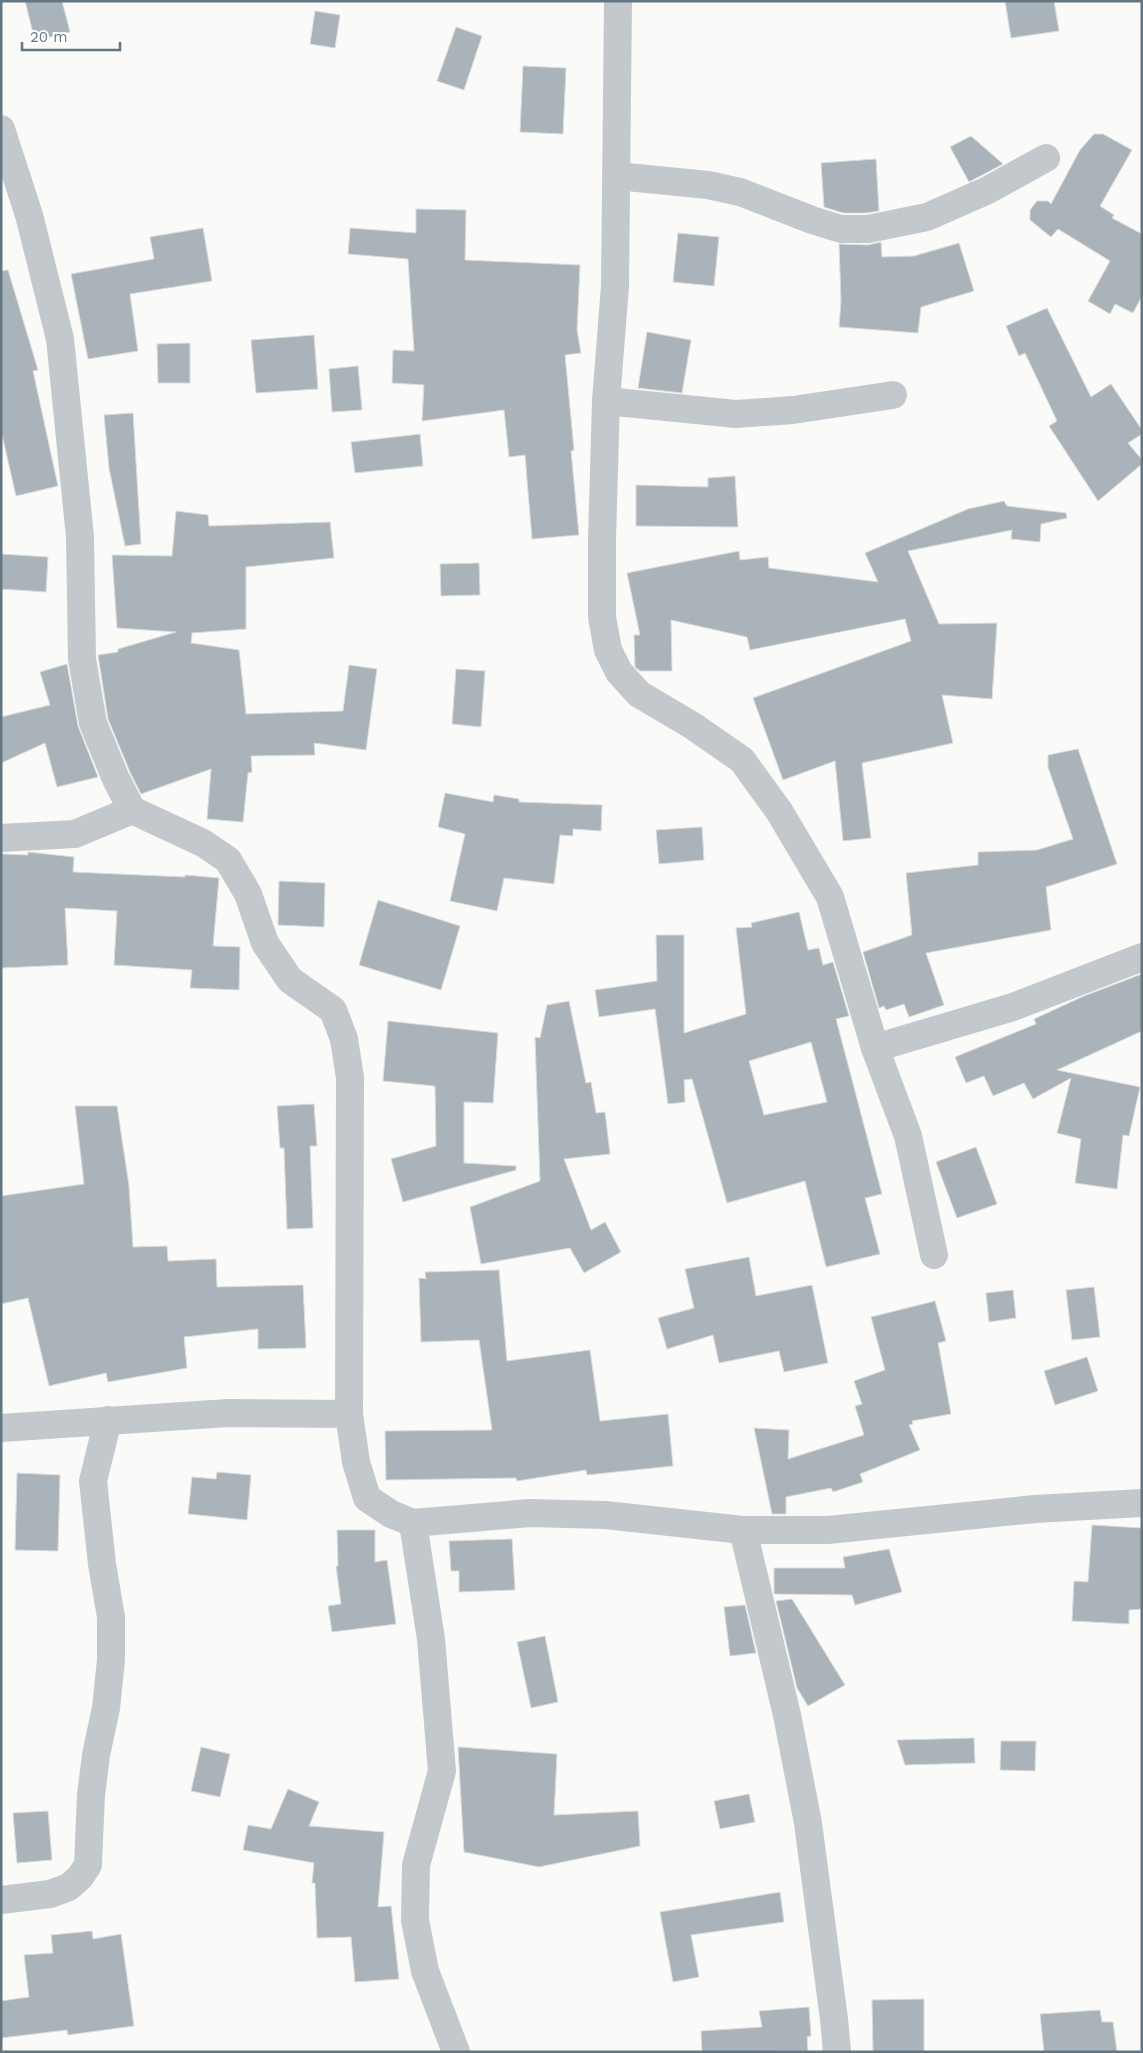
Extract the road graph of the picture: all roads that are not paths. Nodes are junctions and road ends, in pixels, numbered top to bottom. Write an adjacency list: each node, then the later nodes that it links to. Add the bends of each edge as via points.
1 (618, 1): 4 (street)
2 (1, 129): 7 (street, via 29,215 60,340 80,537 82,659 93,723)
3 (1046, 158): 4 (street, via 986,191 927,217 868,229 841,229 740,192 708,185)
4 (617, 176): 6 (street, via 615,286)
5 (893, 395): 6 (street, via 793,410 736,414)
6 (606, 401): 10 (street, via 602,617 608,650 619,672 639,694 742,760 779,811 830,897)
7 (132, 810): 8 (street, via 75,834); 12 (street, via 204,843 228,860 248,894 265,943 290,980 333,1010 344,1039 350,1078)
8 (1, 838)
9 (1142, 957): 10 (street, via 1013,1007)
10 (875, 1048): 11 (street, via 908,1136)
11 (934, 1255)
12 (349, 1414): 13 (street, via 228,1413); 16 (street, via 356,1462 367,1498 391,1514)
13 (108, 1420): 14 (street); 18 (street, via 92,1481 111,1617 111,1660 91,1795 88,1865 68,1887 50,1894)
14 (1, 1428)
15 (1142, 1502): 17 (street, via 1035,1509 828,1530)
16 (413, 1523): 17 (street, via 530,1513 596,1514); 19 (street, via 431,1639 442,1771 416,1865 415,1920 425,1971)
17 (743, 1530): 20 (street, via 808,1822)
18 (1, 1900)
19 (456, 2052)
20 (837, 2052)

